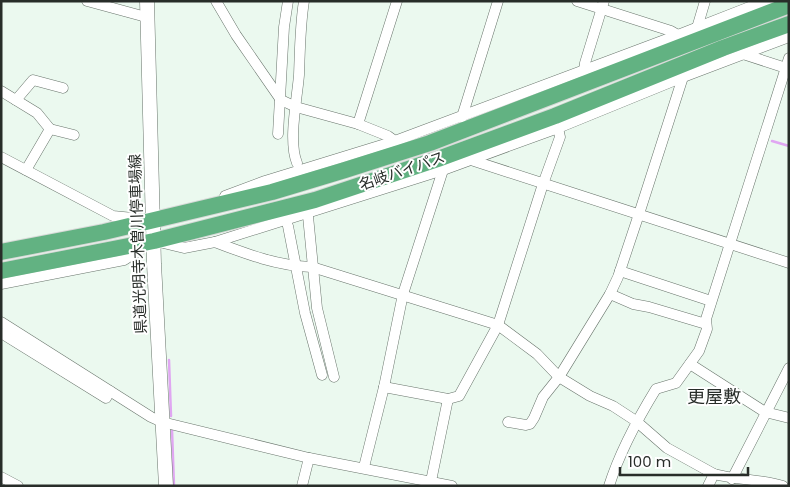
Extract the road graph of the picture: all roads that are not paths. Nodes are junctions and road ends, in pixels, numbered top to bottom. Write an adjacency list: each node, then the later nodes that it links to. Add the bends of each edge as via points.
1 (87, 1): 12 (street)
2 (146, 1): 12 (main road, 県道光明寺木曽川停車場線)
3 (216, 1): 24 (street)
4 (288, 1): 24 (street)
5 (304, 1): 25 (street)
6 (397, 1): 27 (street)
7 (498, 1): 26 (street)
8 (577, 1): 10 (street)
9 (705, 1): 14 (street)
10 (603, 5): 15 (street); 19 (street)
11 (789, 5): 14 (street, via 752,6); 40 (highway, 名岐バイパス, via 430,143 272,192)
12 (146, 17): 42 (main road, 県道光明寺木曽川停車場線)
13 (789, 24): 44 (highway, 名岐バイパス, via 438,159 315,200)
14 (697, 28): 15 (street)
15 (678, 36): 19 (street)
16 (789, 37): 17 (street)
17 (743, 54): 18 (street); 20 (street)
18 (788, 65): 46 (street)
19 (584, 71): 26 (street)
20 (683, 77): 28 (street); 39 (street)
21 (63, 88): 23 (street, via 33,80)
22 (1, 91): 23 (street)
23 (16, 100): 29 (street, via 37,113)
24 (281, 100): 25 (street); 30 (street)
25 (296, 107): 27 (street); 35 (street, via 293,153)
26 (462, 117): 32 (street)
27 (358, 124): 32 (street)
28 (558, 128): 34 (street); 38 (street, via 560,137)
29 (50, 129): 31 (street); 36 (street)
30 (278, 134)
31 (74, 135)
32 (395, 141): 40 (street, via 265,181)
33 (1, 157): 36 (street)
34 (471, 160): 37 (street); 38 (street)
35 (297, 163)
36 (26, 170): 42 (street, via 113,216)
37 (444, 170): 45 (street); 54 (street)
38 (543, 184): 39 (street); 59 (street)
39 (639, 214): 46 (street); 52 (street)
40 (177, 215): 42 (highway, 名岐バイパス)
41 (308, 216): 50 (street)
42 (154, 220): 44 (main road, 県道光明寺木曽川停車場線); 47 (highway, 名岐バイパス)
43 (288, 226): 49 (street)
44 (154, 241): 45 (street, via 184,248); 51 (highway, 名岐バイパス); 53 (street, via 124,260); 72 (main road, 県道光明寺木曽川停車場線)
45 (215, 242): 49 (street, via 255,257)
46 (729, 243): 48 (street); 56 (street)
47 (1, 252)
48 (789, 262)
49 (295, 266): 50 (street); 63 (street)
50 (312, 267): 54 (street); 64 (street, via 317,308)
51 (1, 271)
52 (620, 271): 55 (street); 56 (street)
53 (1, 284)
54 (403, 294): 59 (street); 66 (street)
55 (610, 294): 58 (street, via 633,304); 65 (street)
56 (711, 301): 58 (street)
57 (1, 322): 67 (street)
58 (706, 324): 61 (street, via 699,351)
59 (498, 325): 65 (street, via 537,354); 68 (street, via 459,396)
60 (1, 333): 67 (street, via 106,398)
61 (690, 364): 69 (street); 71 (street, via 676,383 656,389)
62 (789, 368): 69 (street)
63 (322, 375)
64 (334, 377)
65 (559, 377): 71 (street); 73 (street, via 543,397 530,424)
66 (384, 387): 68 (street); 75 (street)
67 (110, 391): 72 (street)
68 (448, 399): 79 (street)
69 (765, 412): 70 (street); 78 (street)
70 (789, 418)
71 (636, 421): 76 (street, via 667,448); 84 (street)
72 (162, 422): 74 (street); 81 (main road, 県道光明寺木曽川停車場線)
73 (508, 422)
74 (309, 458): 75 (street); 82 (street)
75 (364, 467): 79 (street)
76 (714, 474): 78 (street); 85 (street)
77 (1, 477): 80 (street)
78 (732, 479): 86 (street)
79 (430, 483): 83 (street)
80 (18, 486)
81 (166, 486)
82 (302, 486)
83 (452, 486)
84 (609, 486)
85 (708, 486)
86 (782, 486)

